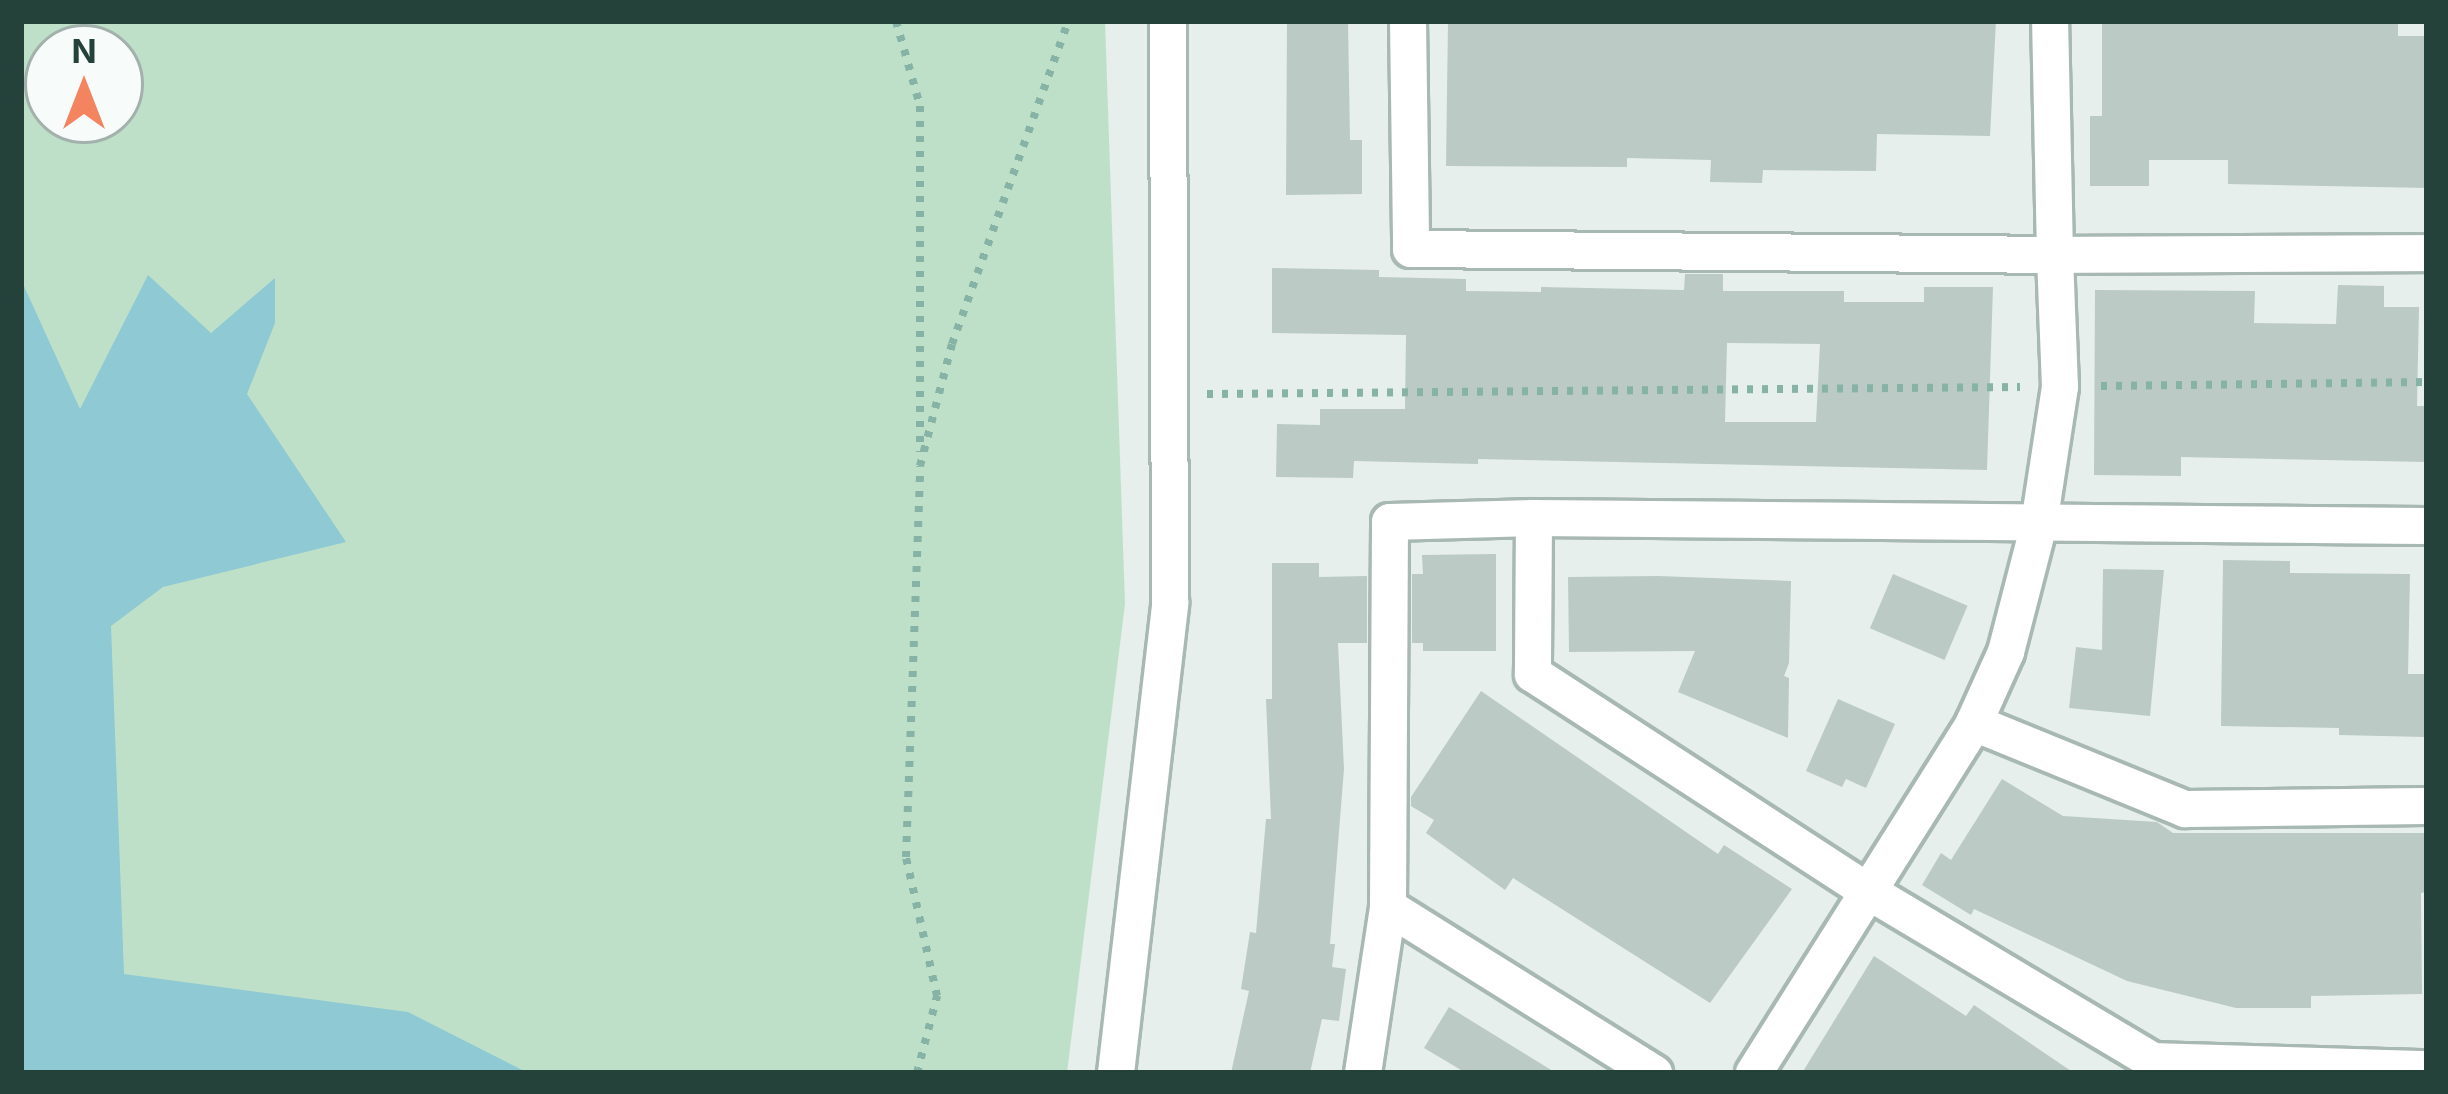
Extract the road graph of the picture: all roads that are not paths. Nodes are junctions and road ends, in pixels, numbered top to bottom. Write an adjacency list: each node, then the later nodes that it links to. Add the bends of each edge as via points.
1 (1168, 21): 14 (street, via 1170,603)
2 (1408, 21): 5 (street, via 1411,249)
3 (2050, 21): 5 (street)
4 (2427, 253): 5 (street)
5 (2055, 255): 7 (street, via 2060,386)
6 (1534, 518): 7 (street); 11 (street, via 1533,674); 12 (street, via 1390,522)
7 (2039, 524): 8 (street); 9 (street, via 2006,652)
8 (2427, 526)
9 (1974, 723): 10 (street, via 2185,808); 11 (street)
10 (2427, 806)
11 (1866, 890): 13 (street, via 2153,1061); 17 (street)
12 (1388, 907): 15 (street); 16 (street)
13 (2427, 1069)
14 (1116, 1073)
15 (1363, 1073)
16 (1654, 1073)
17 (1754, 1073)

